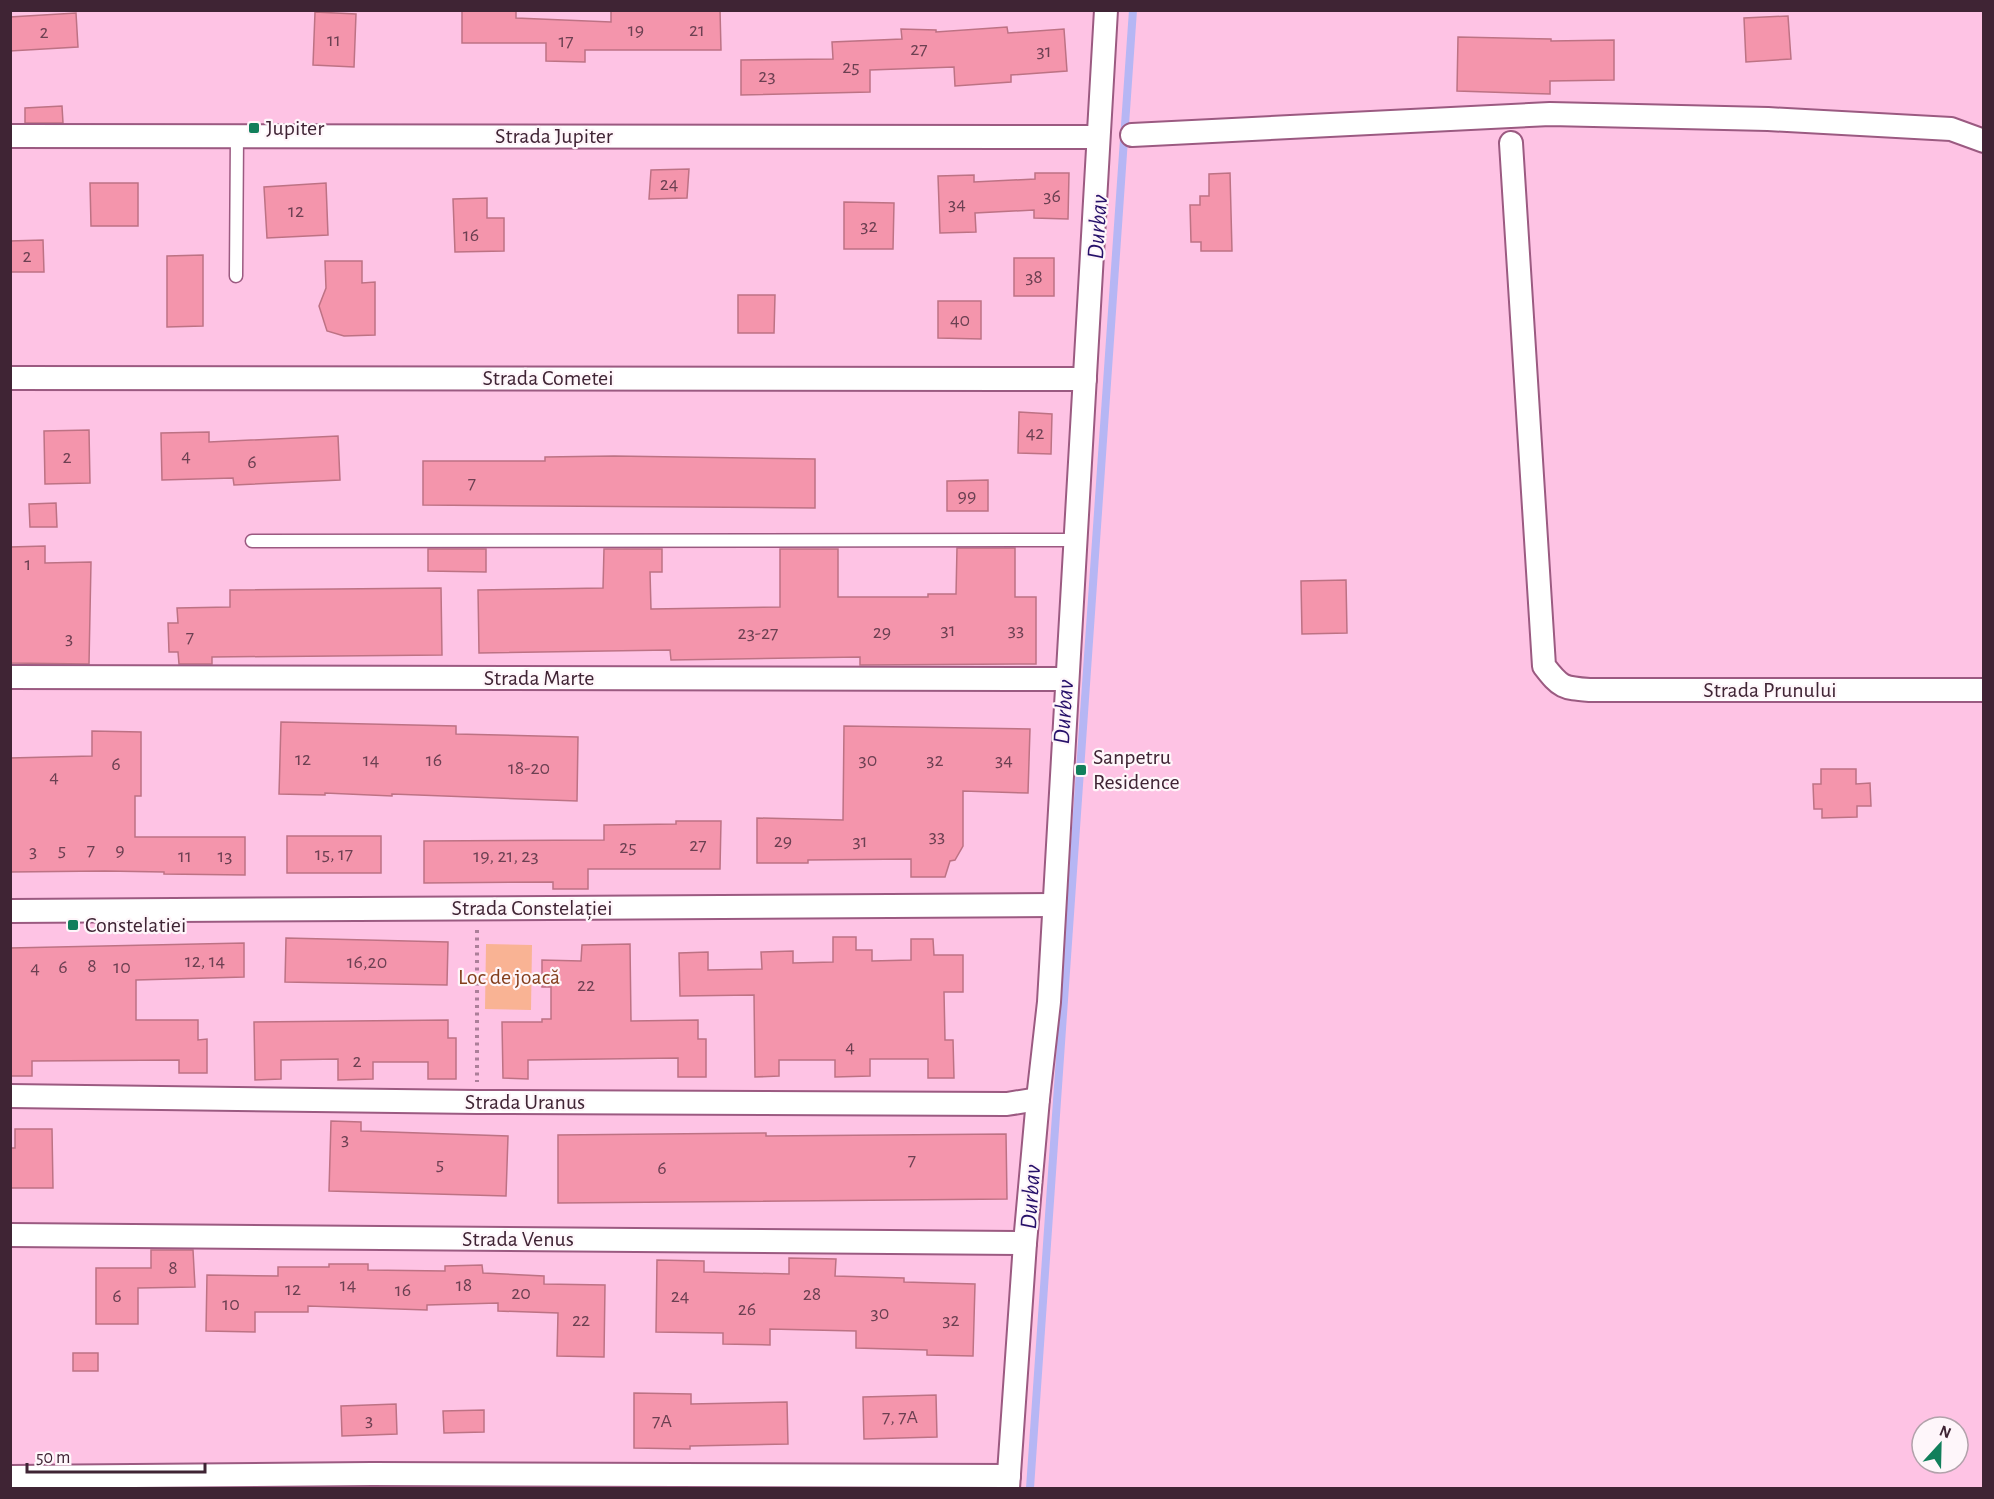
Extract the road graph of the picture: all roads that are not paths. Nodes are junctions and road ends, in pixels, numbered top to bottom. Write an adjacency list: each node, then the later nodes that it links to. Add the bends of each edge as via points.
1 (1106, 10): 5 (street)
2 (237, 135): 4 (street, Strada Jupiter); 5 (street, Strada Jupiter); 8 (lane)
3 (1132, 135): 6 (street, via 1550,114 1768,119 1951,129)
4 (10, 136)
5 (1098, 137): 10 (street)
6 (1978, 137)
7 (1511, 143): 15 (street, Strada Prunului, via 1544,666 1557,683 1590,690)
8 (236, 276)
9 (10, 378): 10 (street, Strada Cometei)
10 (1085, 379): 11 (street)
11 (1075, 540): 12 (lane); 14 (street)
12 (252, 541)
13 (10, 677): 14 (street, Strada Marte)
14 (1067, 679): 16 (street)
15 (1983, 690)
16 (1054, 905): 17 (street, Strada Constelației); 19 (street)
17 (10, 911)
18 (10, 1096): 19 (street, Strada Uranus, via 1007,1104)
19 (1038, 1099): 21 (street)
20 (10, 1235): 21 (street, Strada Venus)
21 (1025, 1243): 25 (street)
22 (10, 1477): 23 (street)
23 (372, 1481): 24 (street)
24 (579, 1481): 25 (street)
25 (1009, 1482)

